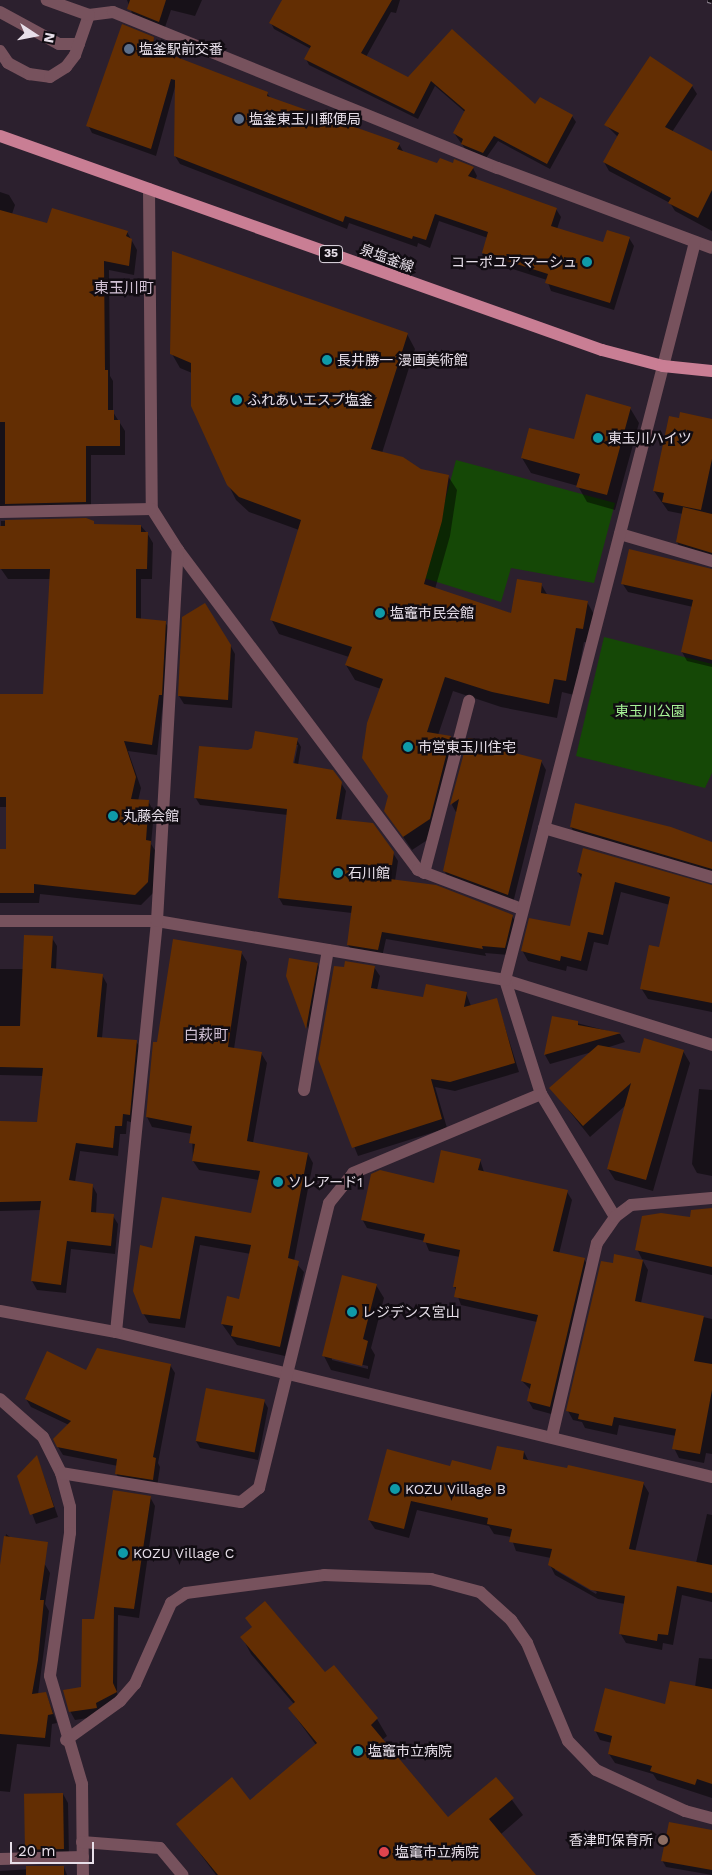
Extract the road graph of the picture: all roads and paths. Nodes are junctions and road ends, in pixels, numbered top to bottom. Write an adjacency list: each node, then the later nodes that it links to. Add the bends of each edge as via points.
1 (46, 0): 3 (street)
2 (0, 12): 4 (street, via 58,44)
3 (89, 15): 4 (street); 8 (street, via 113,12 498,168)
4 (79, 44): 5 (street, via 66,67 50,77 29,74 8,63)
5 (0, 51)
6 (0, 136): 7 (main road, 泉塩釜線 / 35)
7 (149, 189): 10 (main road, 泉塩釜線 / 35, via 602,350); 12 (street)
8 (694, 242): 9 (street); 10 (street)
9 (712, 248)
10 (663, 366): 11 (main road, 泉塩釜線 / 35); 14 (street)
11 (712, 371)
12 (152, 509): 13 (street); 15 (street)
13 (0, 512)
14 (620, 534): 16 (street); 18 (street)
15 (178, 550): 19 (street, via 418,870); 22 (street)
16 (712, 561)
17 (469, 701): 19 (street)
18 (544, 828): 20 (street); 21 (street)
19 (424, 872): 21 (street)
20 (712, 877)
21 (522, 910): 25 (street)
22 (156, 921): 23 (street); 24 (street); 32 (street)
23 (0, 922)
24 (328, 950): 25 (street); 27 (street)
25 (505, 980): 26 (street); 28 (street)
26 (712, 1046)
27 (304, 1090)
28 (541, 1094): 30 (street); 33 (street, via 353,1173 329,1203)
29 (712, 1198): 30 (street, via 631,1205)
30 (614, 1217): 35 (street, via 597,1242)
31 (0, 1311): 32 (street)
32 (116, 1332): 33 (street)
33 (286, 1372): 35 (street); 36 (street, via 259,1488 242,1502)
34 (0, 1399): 36 (street, via 43,1437)
35 (552, 1436): 37 (street)
36 (62, 1473): 38 (street, via 70,1507 70,1532 50,1676)
37 (712, 1477)
38 (66, 1740): 39 (street, via 120,1701 135,1684 171,1603 186,1592 324,1574 430,1578 480,1592 511,1620 527,1643 568,1741 596,1770 685,1811); 40 (street, via 82,1784)
39 (712, 1818)
40 (82, 1842): 41 (street); 44 (street, via 160,1848)
41 (83, 1857): 42 (street); 43 (street)
42 (0, 1858)
43 (83, 1875)
44 (183, 1875)

